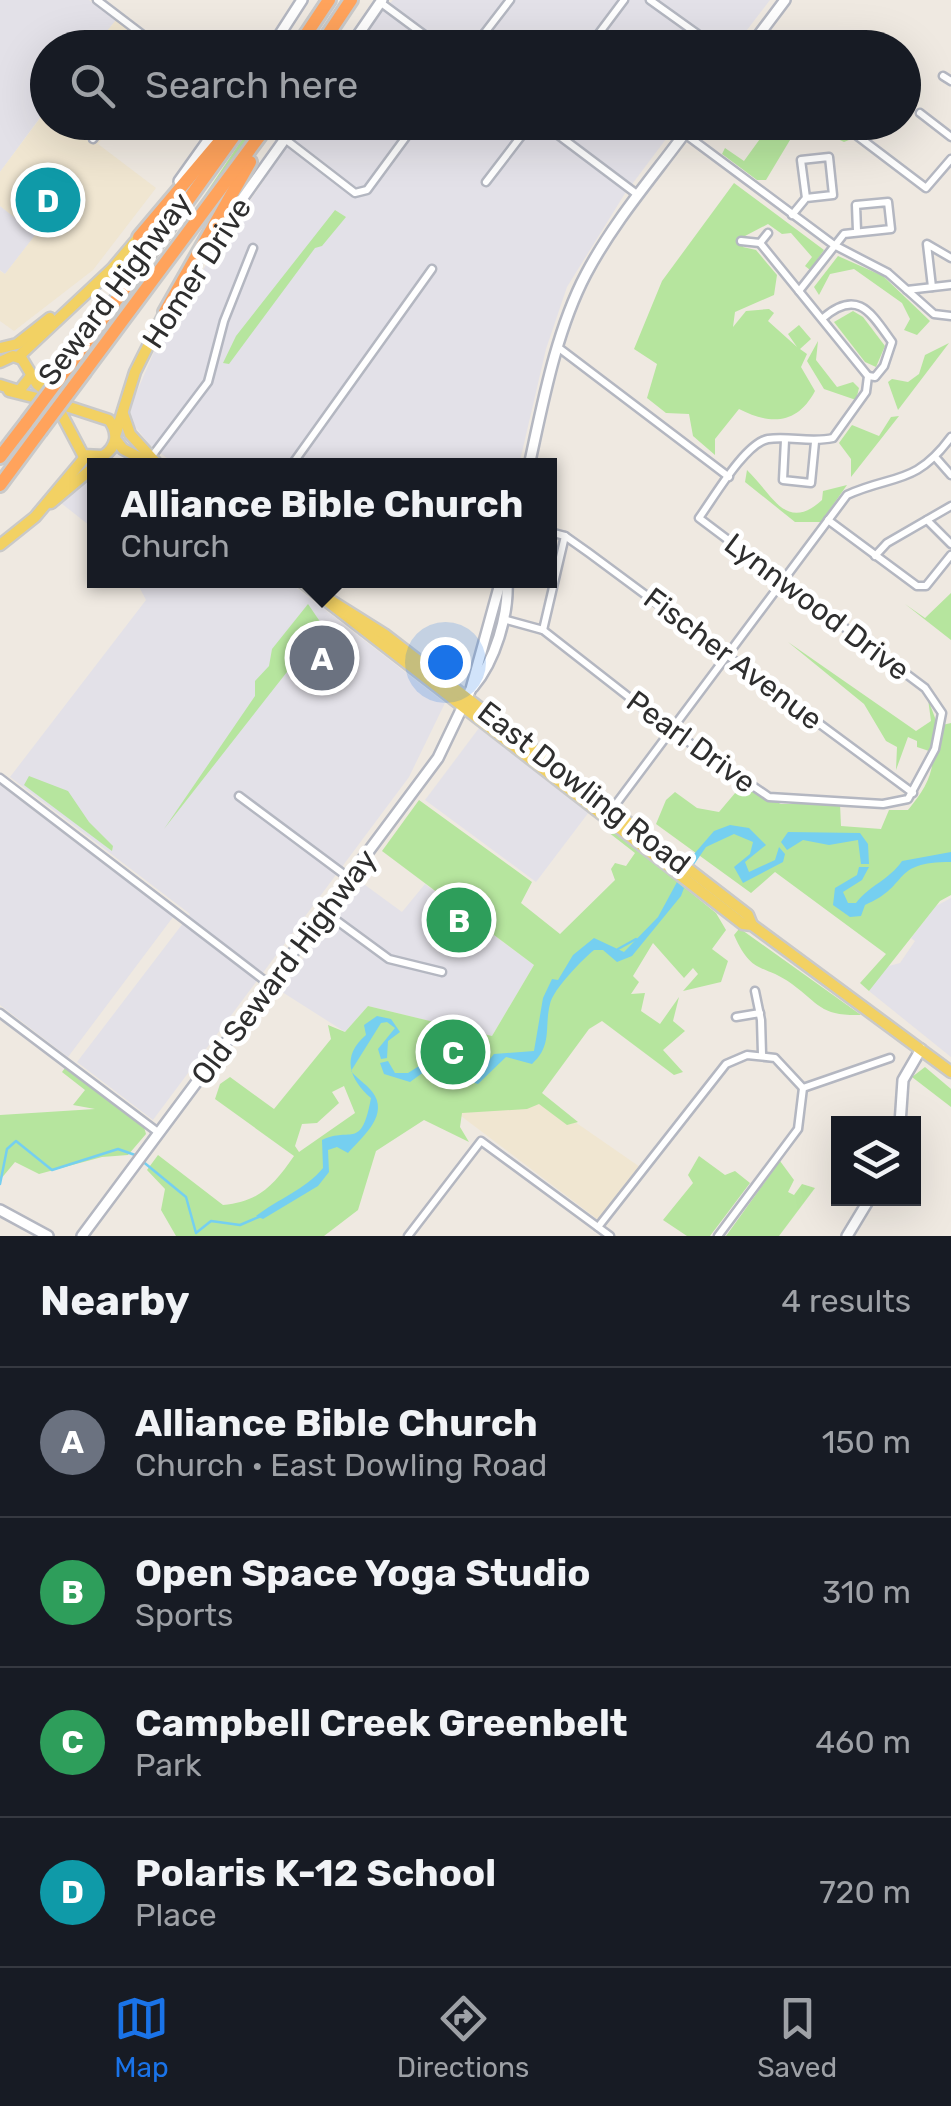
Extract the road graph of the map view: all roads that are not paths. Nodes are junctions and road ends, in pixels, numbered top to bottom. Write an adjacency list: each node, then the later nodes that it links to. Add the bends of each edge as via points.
1 (97, 0): 10 (street)
2 (302, 0): 11 (main road)
3 (330, 0): 12 (highway)
4 (351, 0): 13 (highway)
5 (510, 0): 16 (street)
6 (624, 0): 17 (street)
7 (650, 0): 18 (street)
8 (785, 0): 19 (main road)
9 (381, 1): 14 (main road); 15 (street)
10 (136, 30)
11 (283, 30)
12 (309, 30)
13 (331, 30)
14 (361, 30)
15 (419, 30)
16 (487, 30)
17 (602, 30)
18 (692, 30)
19 (762, 30)
20 (943, 76): 21 (street)
21 (951, 82)
22 (921, 114): 23 (street)
23 (951, 137)
24 (208, 140): 44 (main road)
25 (221, 140): 44 (highway)
26 (231, 140): 73 (highway, Seward Highway, bridge)
27 (258, 140): 85 (highway, Seward Highway, bridge)
28 (261, 140): 56 (highway)
29 (285, 140): 56 (main road, Homer Drive)
30 (287, 140): 31 (street, via 355,194 367,190)
31 (404, 140)
32 (518, 140): 38 (street)
33 (566, 140): 39 (street)
34 (680, 140): 39 (main road)
35 (693, 140): 41 (street)
36 (863, 140): 37 (street, via 926,188)
37 (951, 160)
38 (486, 182)
39 (638, 195): 60 (main road, via 586,275)
40 (806, 198): 40 (street, via 833,194 829,157 801,160); 41 (street)
41 (792, 215): 47 (street)
42 (858, 231): 42 (street, via 891,229 888,202 856,205); 47 (street)
43 (768, 232): 46 (street)
44 (139, 237): 55 (main road)
45 (741, 241): 46 (street)
46 (760, 243): 54 (street)
47 (834, 245): 53 (street); 54 (street)
48 (253, 248): 78 (street, via 208,382)
49 (951, 258): 52 (street, via 928,244)
50 (432, 268): 79 (street)
51 (951, 285): 52 (street)
52 (932, 287): 53 (street)
53 (906, 290): 57 (street, via 934,314)
54 (799, 291): 58 (street)
55 (79, 297): 59 (main road, via 17,344); 61 (main road)
56 (165, 312): 66 (main road, Homer Drive)
57 (951, 316)
58 (823, 318): 64 (street); 64 (street, via 849,303 862,305 879,324 892,342 884,366)
59 (1, 348): 61 (main road)
60 (559, 348): 80 (main road); 84 (street)
61 (16, 356): 62 (main road); 63 (main road)
62 (0, 362)
63 (31, 376): 65 (main road, via 24,388); 67 (main road, via 63,404)
64 (868, 376): 72 (street, via 850,417 833,438)
65 (4, 388): 68 (main road, via 51,406)
66 (124, 412): 69 (main road, Homer Drive); 77 (main road, via 130,434)
67 (90, 414): 68 (main road); 69 (main road, via 109,420)
68 (72, 435): 74 (main road)
69 (116, 436): 75 (main road); 76 (main road, via 123,449)
70 (951, 437): 81 (street)
71 (785, 440): 72 (street); 72 (street, via 783,480 811,483); 84 (street, via 752,446)
72 (816, 442)
73 (0, 457)
74 (90, 458)
75 (102, 458)
76 (146, 458)
77 (152, 458)
78 (159, 458)
79 (296, 458)
80 (532, 458)
81 (936, 458): 83 (street); 87 (street, via 890,484 846,495)
82 (87, 471): 92 (main road)
83 (951, 474)
84 (728, 477): 96 (street, Lynnwood Drive, via 699,518)
85 (0, 485)
86 (951, 506): 88 (street)
87 (828, 520): 94 (street); 96 (street)
88 (927, 520): 91 (street); 94 (street)
89 (557, 534): 90 (street, Fischer Avenue)
90 (566, 536): 95 (street); 103 (street, Fischer Avenue)
91 (951, 544)
92 (0, 545)
93 (951, 555): 94 (street, via 926,586)
94 (876, 556)
95 (557, 573)
96 (782, 580): 103 (street); 107 (street, Lynnwood Drive, via 936,702 942,727)
97 (310, 588): 104 (main road, East Dowling Road)
98 (502, 588): 104 (main road, Old Seward Highway)
99 (504, 588): 101 (main road, Old Seward Highway)
100 (553, 588): 102 (street)
101 (502, 619): 102 (street, Pearl Drive); 104 (main road, Old Seward Highway, via 486,671)
102 (543, 630): 105 (street, Pearl Drive)
103 (728, 654): 105 (street); 107 (street, Fischer Avenue)
104 (468, 698): 110 (main road, East Dowling Road); 111 (main road, Old Seward Highway, via 438,758)
105 (671, 730): 109 (street, Pearl Drive, via 769,798); 110 (street)
106 (0, 778): 114 (street)
107 (913, 793): 109 (street, Lynnwood Drive)
108 (239, 796): 111 (street)
109 (901, 803)
110 (610, 812): 119 (main road, East Dowling Road, via 742,924)
111 (350, 879): 112 (main road, Old Seward Highway)
112 (325, 912): 113 (street, via 389,959); 114 (main road, Old Seward Highway)
113 (442, 972)
114 (270, 985): 126 (main road, Old Seward Highway)
115 (754, 990): 117 (street)
116 (0, 1013): 126 (street)
117 (760, 1013): 118 (street); 120 (street)
118 (736, 1017)
119 (921, 1049): 122 (main road); 123 (main road); 125 (main road, via 902,1080)
120 (762, 1054): 124 (street, via 785,1065); 129 (street, via 736,1058 716,1072)
121 (890, 1058): 124 (street)
122 (951, 1064)
123 (951, 1075)
124 (803, 1088): 134 (street, via 798,1129)
125 (900, 1116)
126 (156, 1137): 131 (main road, Old Seward Highway)
127 (865, 1206): 135 (main road)
128 (0, 1210): 130 (main road)
129 (598, 1227): 132 (street, via 481,1141); 133 (street)
130 (48, 1236)
131 (82, 1236)
132 (408, 1236)
133 (610, 1236)
134 (718, 1236)
135 (847, 1236)

